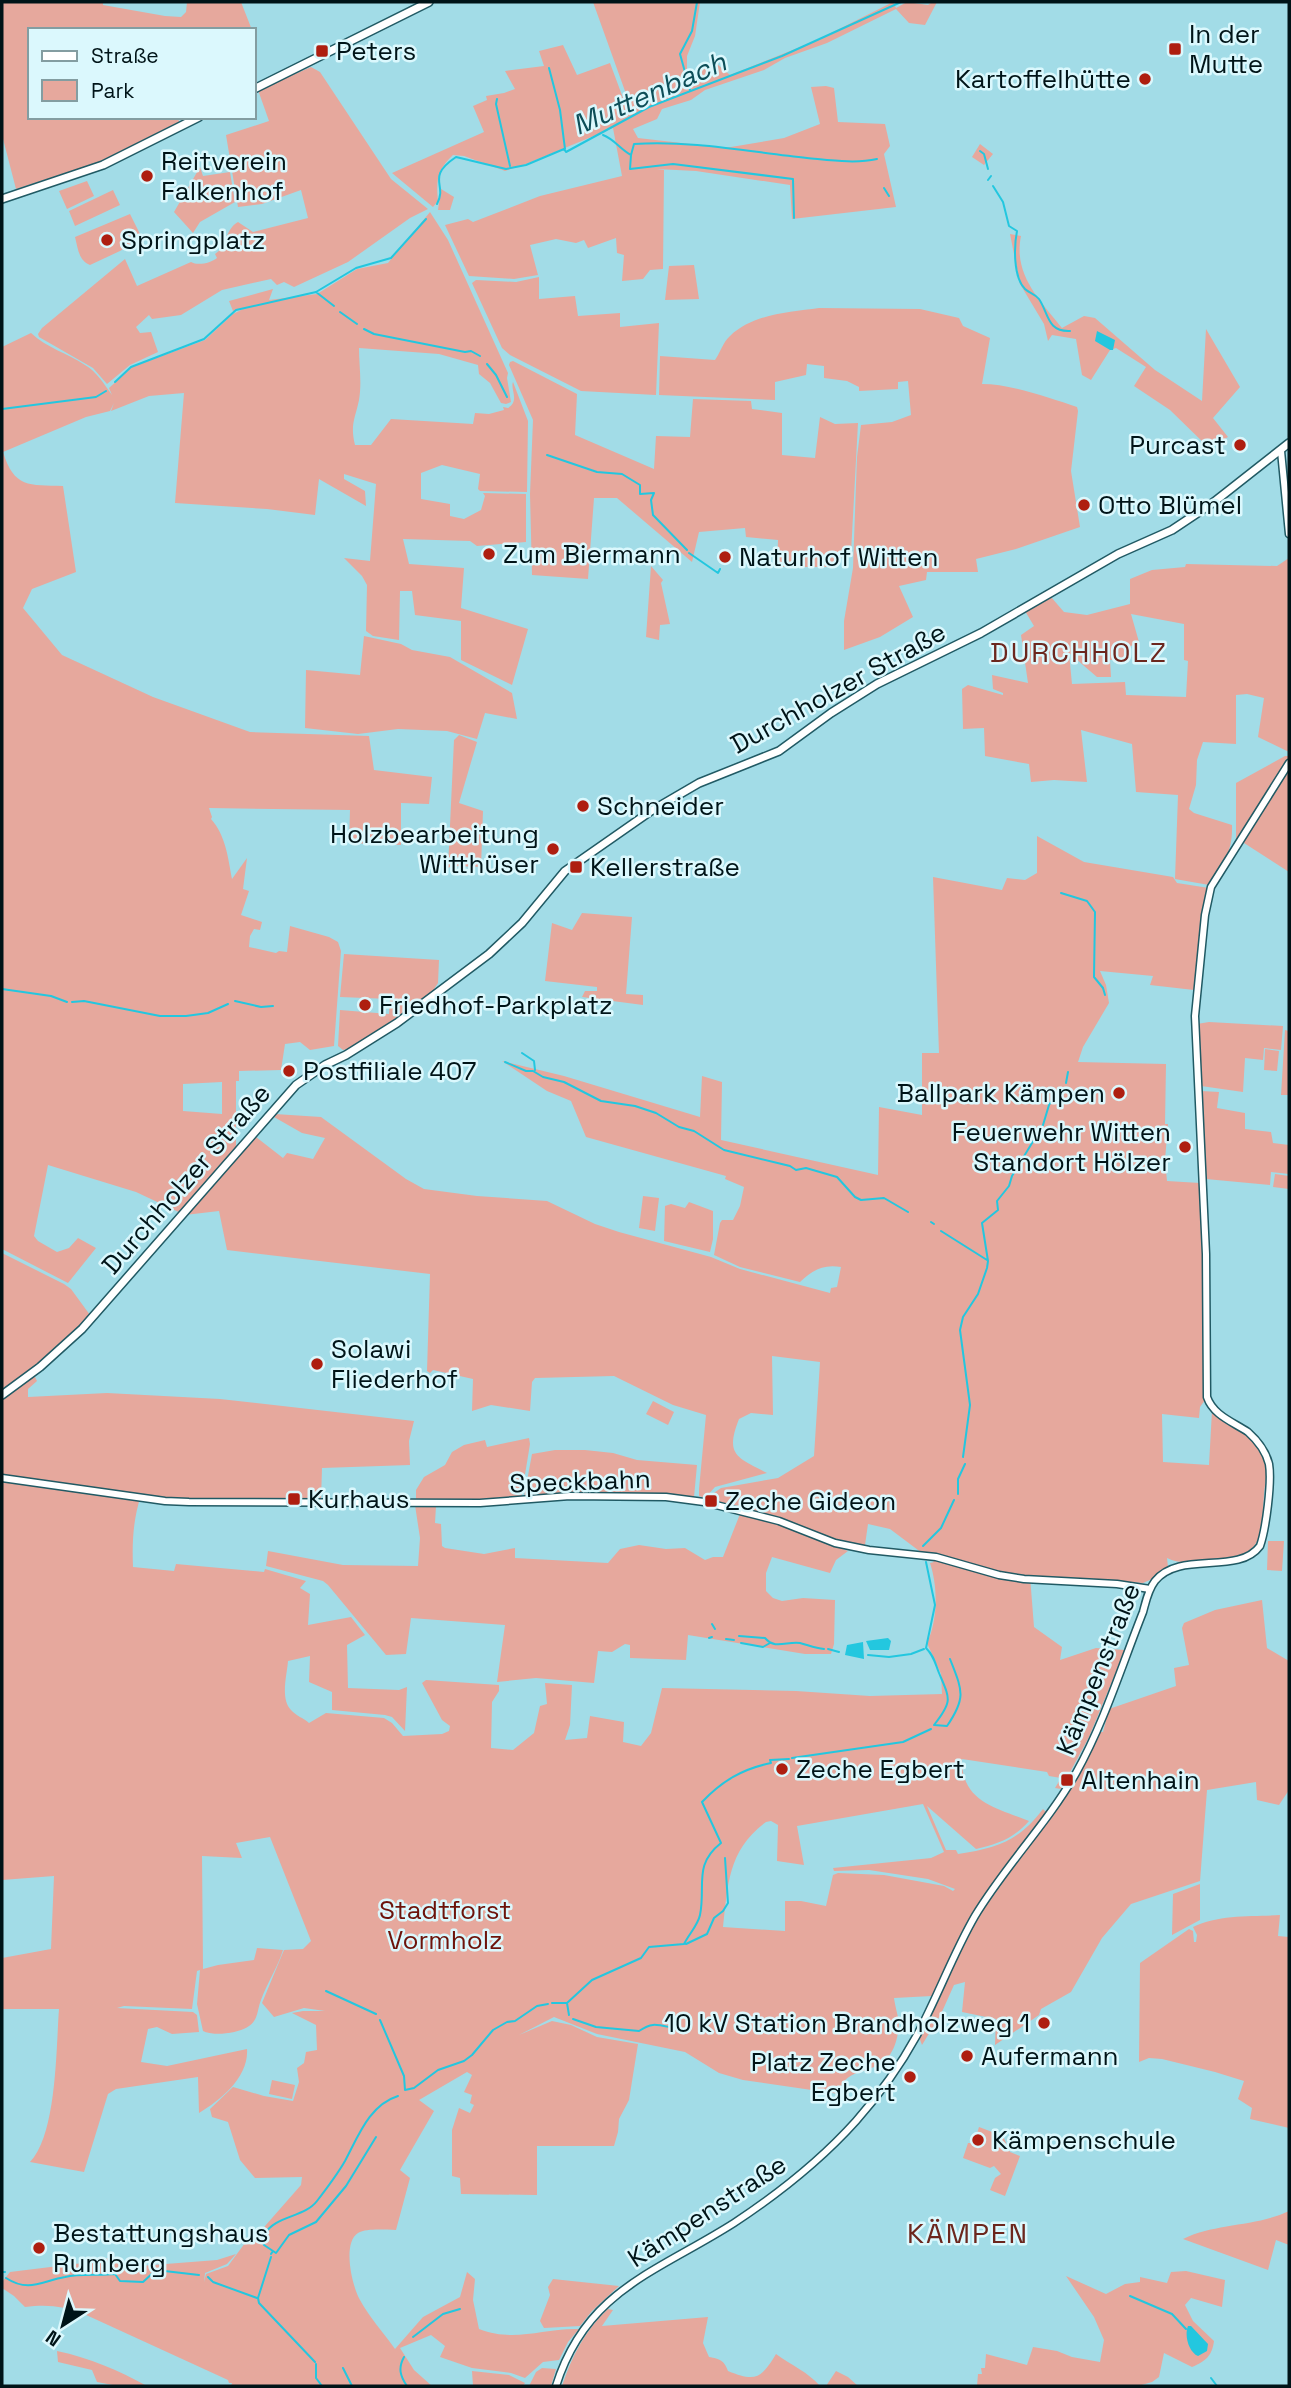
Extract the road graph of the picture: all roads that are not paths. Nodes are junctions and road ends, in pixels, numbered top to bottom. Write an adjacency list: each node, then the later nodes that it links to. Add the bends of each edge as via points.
1 (429, 2): 2 (main road)
2 (256, 88)
3 (195, 119): 4 (main road, via 96,168)
4 (2, 199)
5 (1289, 443): 6 (main road, Durchholzer Straße)
6 (1281, 451): 7 (street); 9 (main road, Durchholzer Straße, via 1172,530 1118,554 981,634 877,684 779,751 673,797 577,862 489,954 397,1023 296,1085 82,1329)
7 (1289, 534)
8 (1289, 763): 11 (street, Kämpenstraße, via 1209,892 1195,1006 1206,1240 1207,1397 1211,1407 1250,1434 1265,1454 1269,1475 1263,1536 1258,1550 1249,1555 1171,1569)
9 (2, 1395)
10 (2, 1478): 11 (street, Speckbahn, via 189,1502 480,1503 569,1496 666,1497 779,1521 835,1543 936,1557 999,1575)
11 (1150, 1589): 12 (street, Kämpenstraße, via 1090,1747 975,1917 916,2037 884,2086 844,2134 786,2186 732,2224 634,2281 603,2306 574,2343)
12 (556, 2386)

